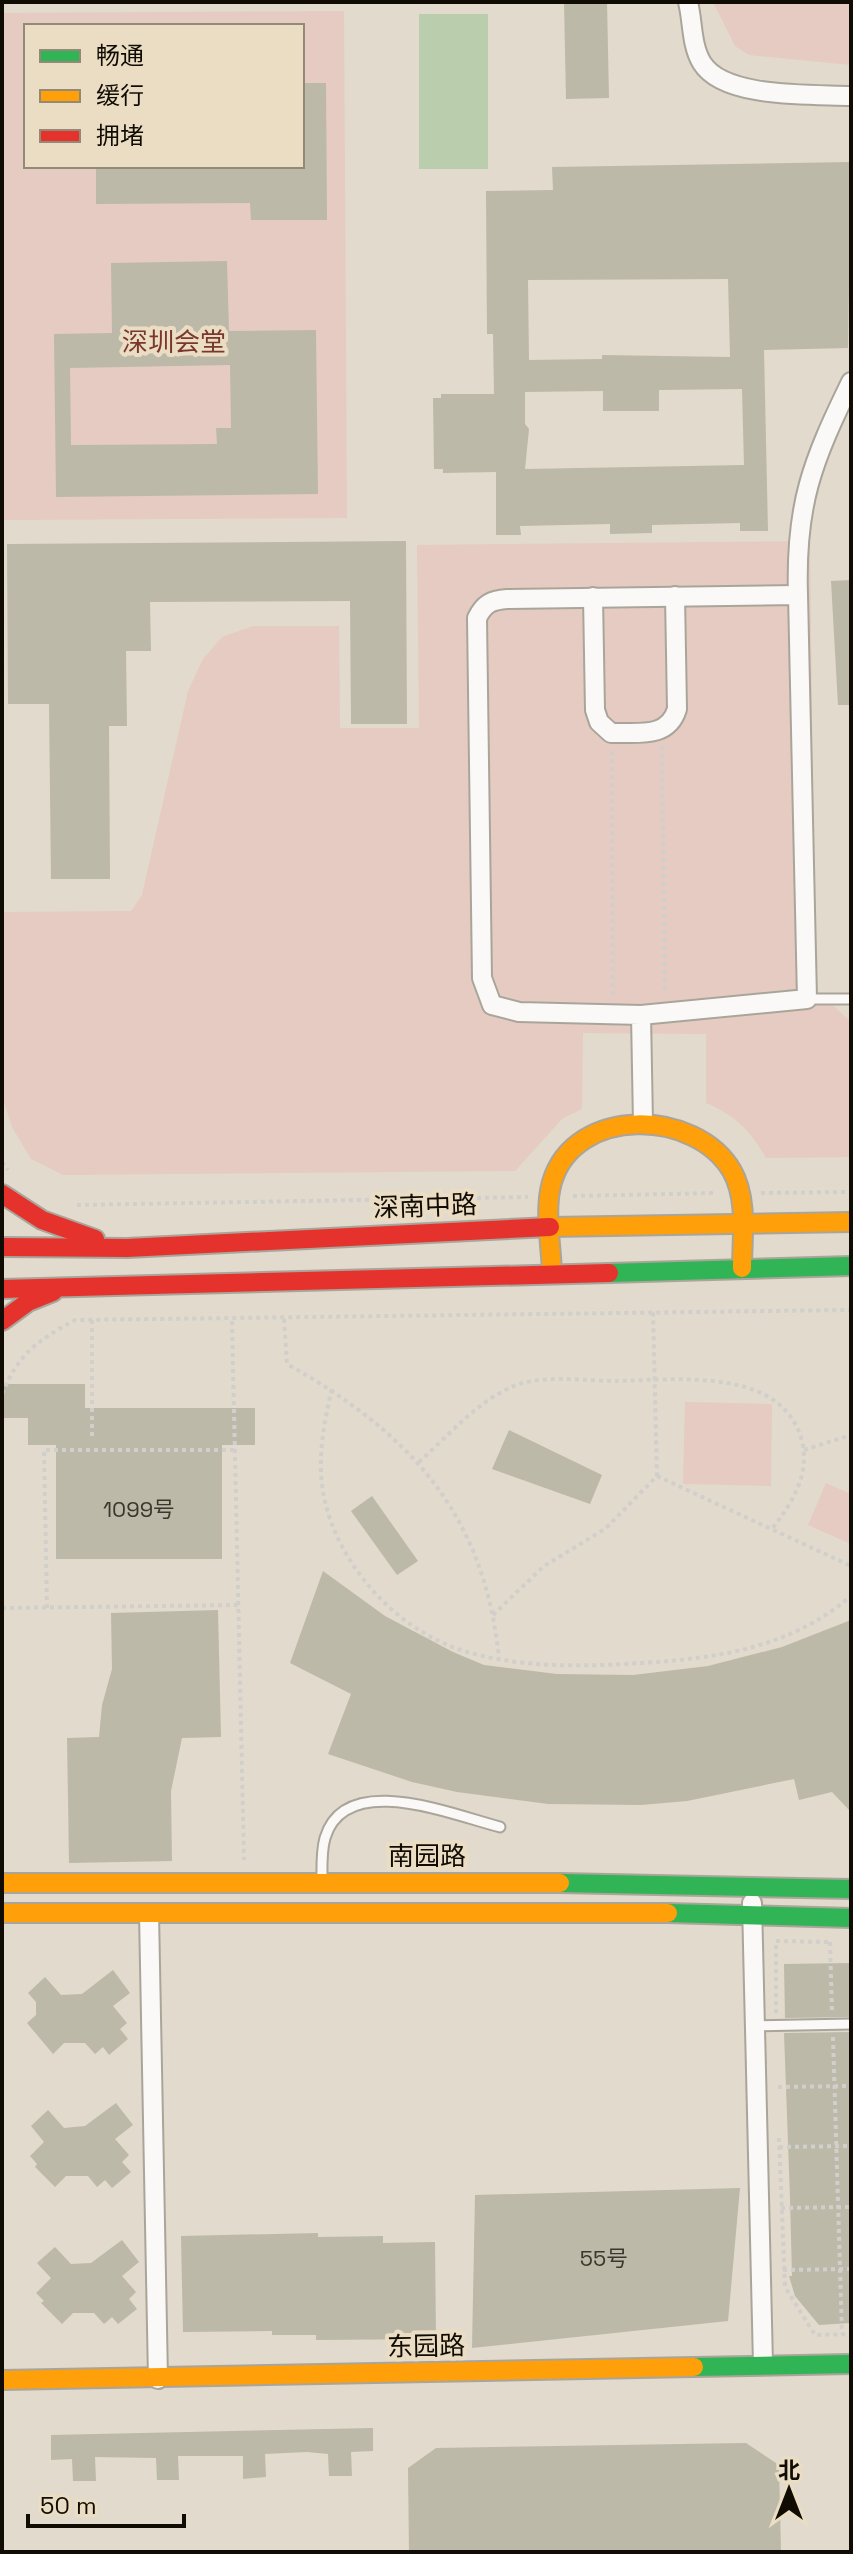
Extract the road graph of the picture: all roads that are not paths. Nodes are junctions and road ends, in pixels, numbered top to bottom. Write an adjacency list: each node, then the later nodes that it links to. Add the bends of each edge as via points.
1 (688, 2): 2 (street, via 703,65 728,84)
2 (851, 96)
3 (851, 382): 4 (street, via 820,443 804,491)
4 (798, 595): 5 (street); 7 (street)
5 (675, 596): 6 (street); 6 (street, via 673,722 662,731 611,733 595,710)
6 (593, 597): 9 (street, via 493,600 477,618 482,978 492,1005 503,1010)
7 (807, 999): 8 (lane); 9 (street)
8 (851, 999)
9 (641, 1015): 10 (street)
10 (643, 1123): 13 (street, via 683,1131 721,1156 737,1184); 14 (street, via 597,1134 568,1156 553,1181)
11 (2, 1194): 16 (street, via 62,1229)
12 (851, 1222): 13 (street, 深南中路)
13 (740, 1224): 14 (street, 深南中路); 18 (street)
14 (551, 1227): 16 (street, 深南中路); 19 (street)
15 (2, 1247): 16 (street, 深南中路)
16 (127, 1248)
17 (851, 1266): 18 (street)
18 (742, 1268): 19 (street)
19 (552, 1273): 20 (street)
20 (81, 1287): 21 (street); 22 (street, via 40,1296)
21 (2, 1289)
22 (2, 1321)
23 (500, 1827): 24 (lane, via 397,1801 358,1803 326,1834)
24 (322, 1881): 25 (street, 南园路); 26 (street, 南园路)
25 (2, 1883)
26 (752, 1884): 27 (street, 南园路); 30 (street)
27 (851, 1889)
28 (2, 1913): 29 (street)
29 (149, 1913): 30 (street); 36 (street)
30 (753, 1913): 31 (street); 33 (street)
31 (851, 1918)
32 (851, 2024): 33 (lane)
33 (755, 2026): 34 (street)
34 (763, 2364): 35 (street, 东园路); 36 (street, 东园路)
35 (851, 2364)
36 (158, 2379): 37 (street, 东园路)
37 (2, 2380)

